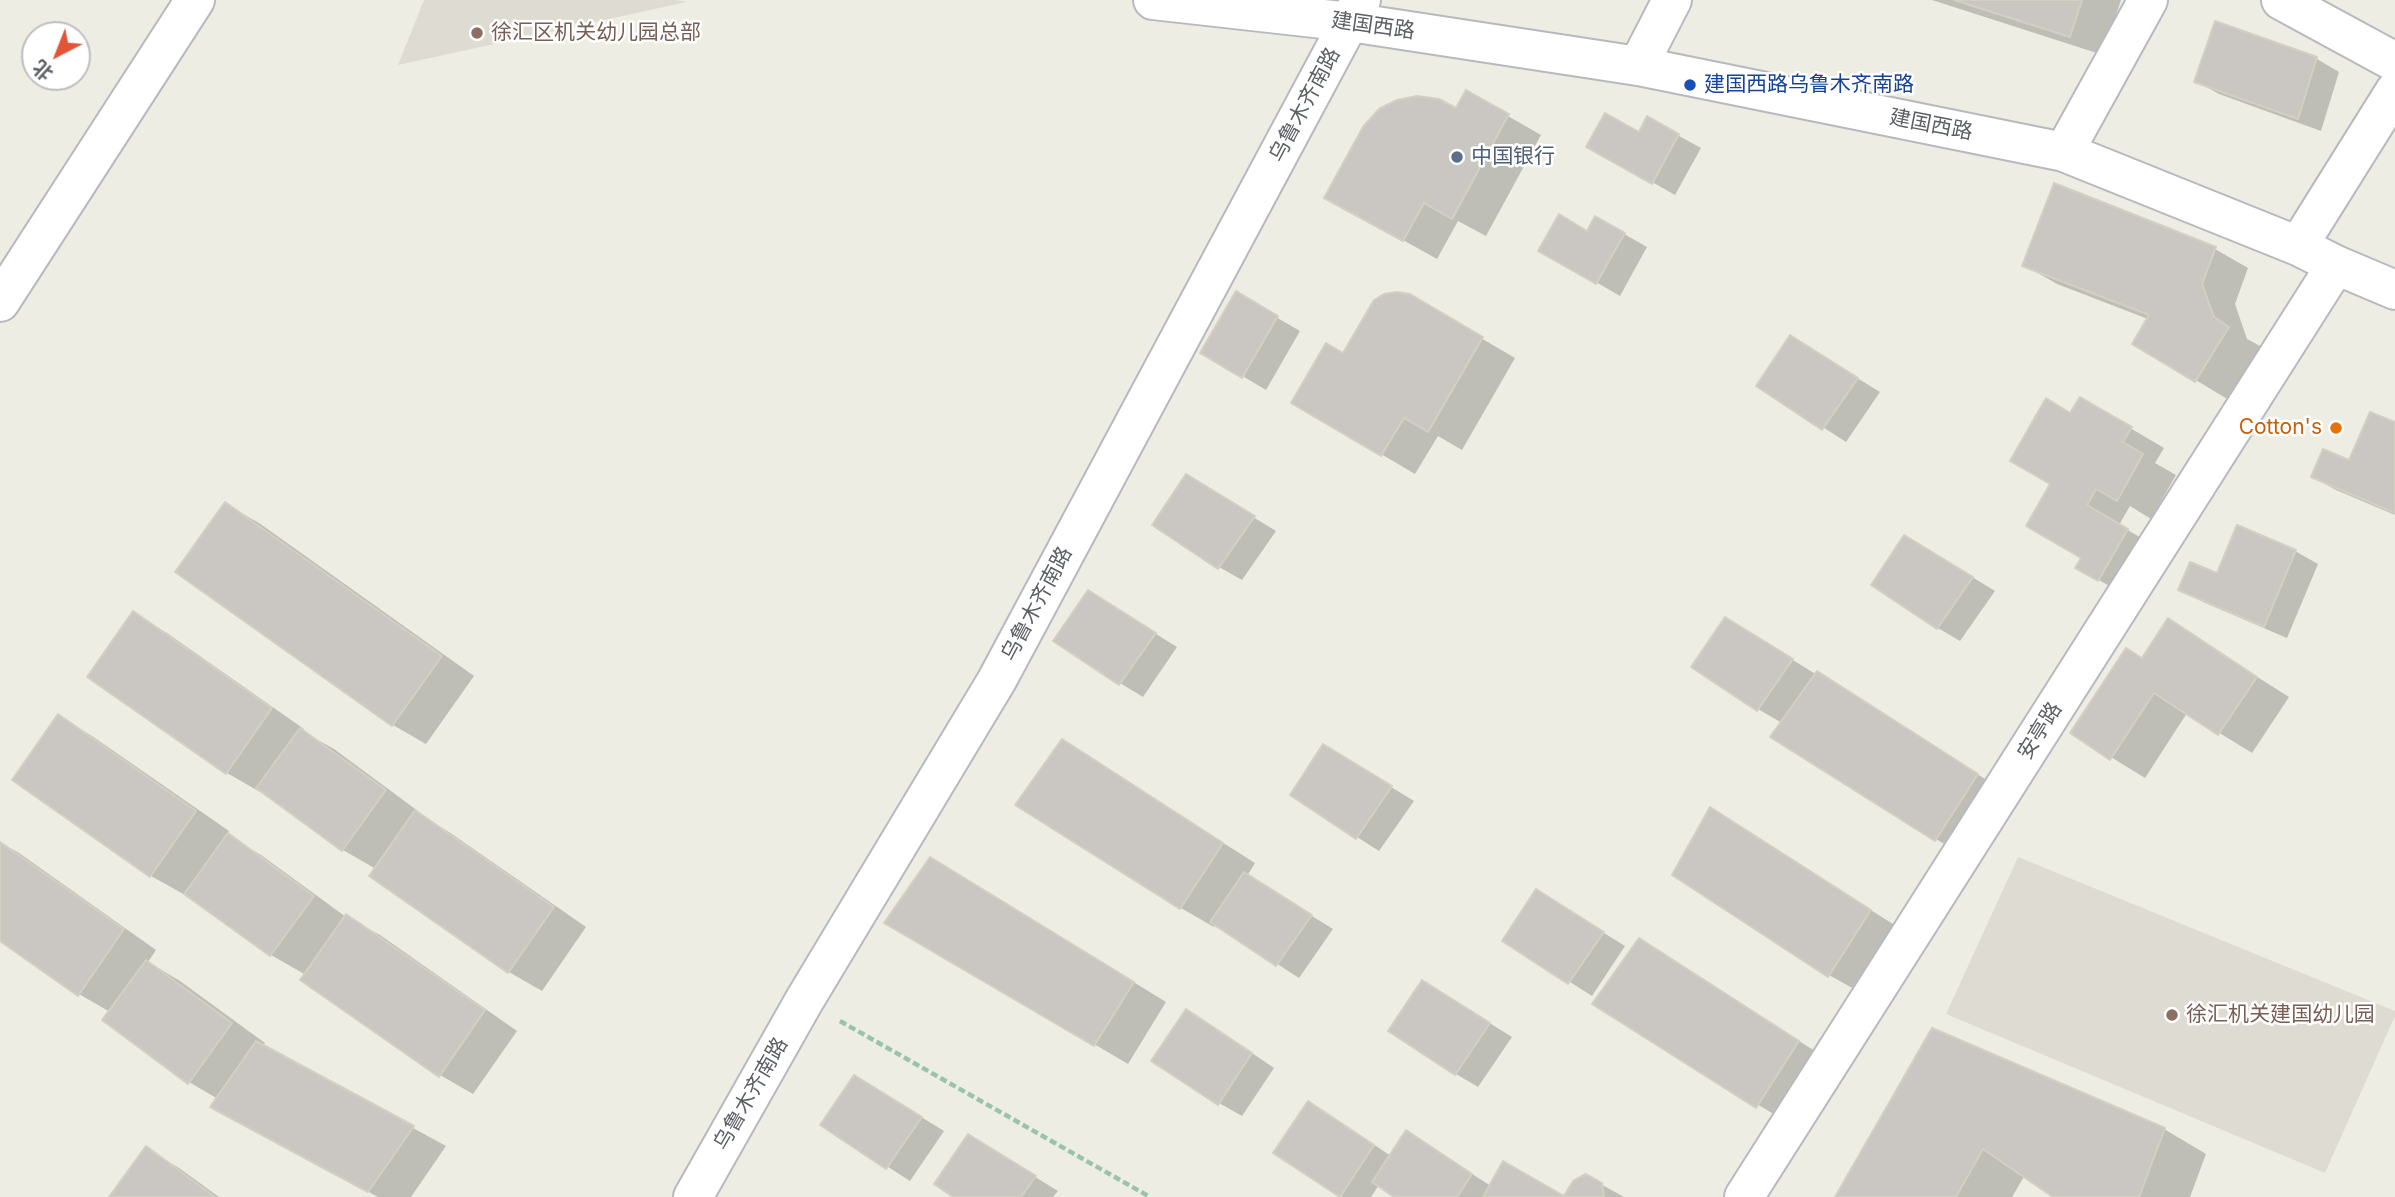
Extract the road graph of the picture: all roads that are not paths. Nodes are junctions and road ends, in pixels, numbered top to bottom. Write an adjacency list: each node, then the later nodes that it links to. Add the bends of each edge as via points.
1 (195, 0): 14 (street)
2 (1153, 0): 6 (street, 建国西路)
3 (1672, 0): 8 (street)
4 (2148, 0): 10 (street)
5 (2281, 0): 7 (street)
6 (1355, 11): 8 (street, 建国西路); 15 (street, 乌鲁木齐南路, via 997,680 804,1001)
7 (2395, 62)
8 (1638, 66): 10 (street, 建国西路)
9 (2395, 91): 11 (street)
10 (2064, 152): 11 (street, 建国西路)
11 (2298, 246): 12 (street, 建国西路)
12 (2336, 265): 13 (street, 建国西路); 16 (street, 安亭路)
13 (2395, 290)
14 (0, 302)
15 (693, 1197)
16 (1744, 1197)

